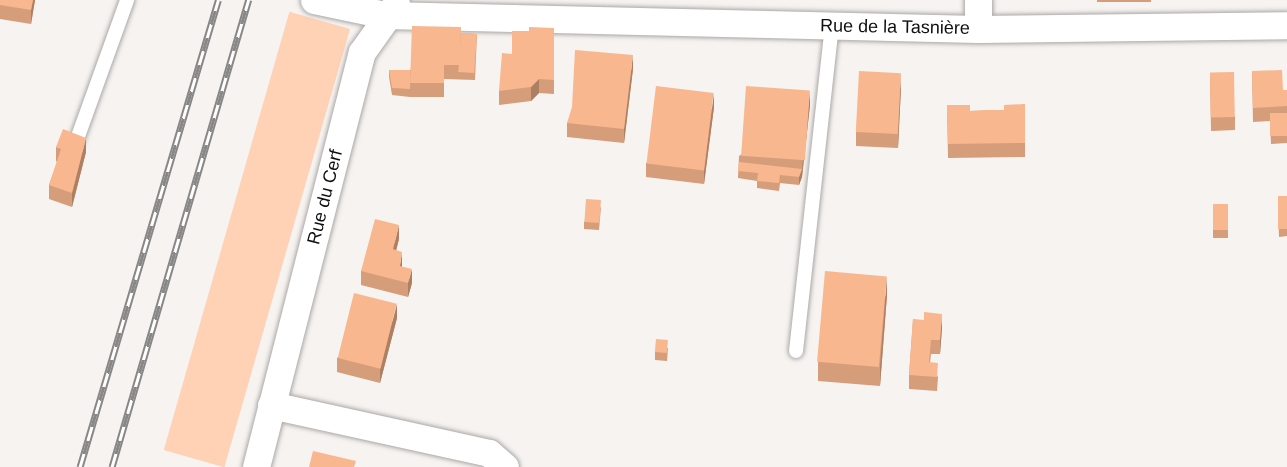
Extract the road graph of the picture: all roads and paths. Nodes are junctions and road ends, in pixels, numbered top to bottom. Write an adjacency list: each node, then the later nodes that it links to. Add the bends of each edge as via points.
1 (127, 0): 10 (lane)
2 (314, 0): 5 (street, Rue de la Tasnière)
3 (471, 0): 6 (street, Rue de la Tasnière)
4 (978, 0): 9 (street)
5 (393, 8): 6 (street, Rue de la Tasnière); 12 (street, Rue du Cerf, via 362,52)
6 (503, 18): 8 (street, Rue de la Tasnière)
7 (1287, 25): 9 (street, Rue de la Tasnière)
8 (832, 26): 9 (street, Rue de la Tasnière); 11 (lane)
9 (978, 29)
10 (76, 142)
11 (796, 351)
12 (271, 405): 13 (street, Rue du Cerf); 14 (street, via 489,453)
13 (256, 467)
14 (505, 467)

